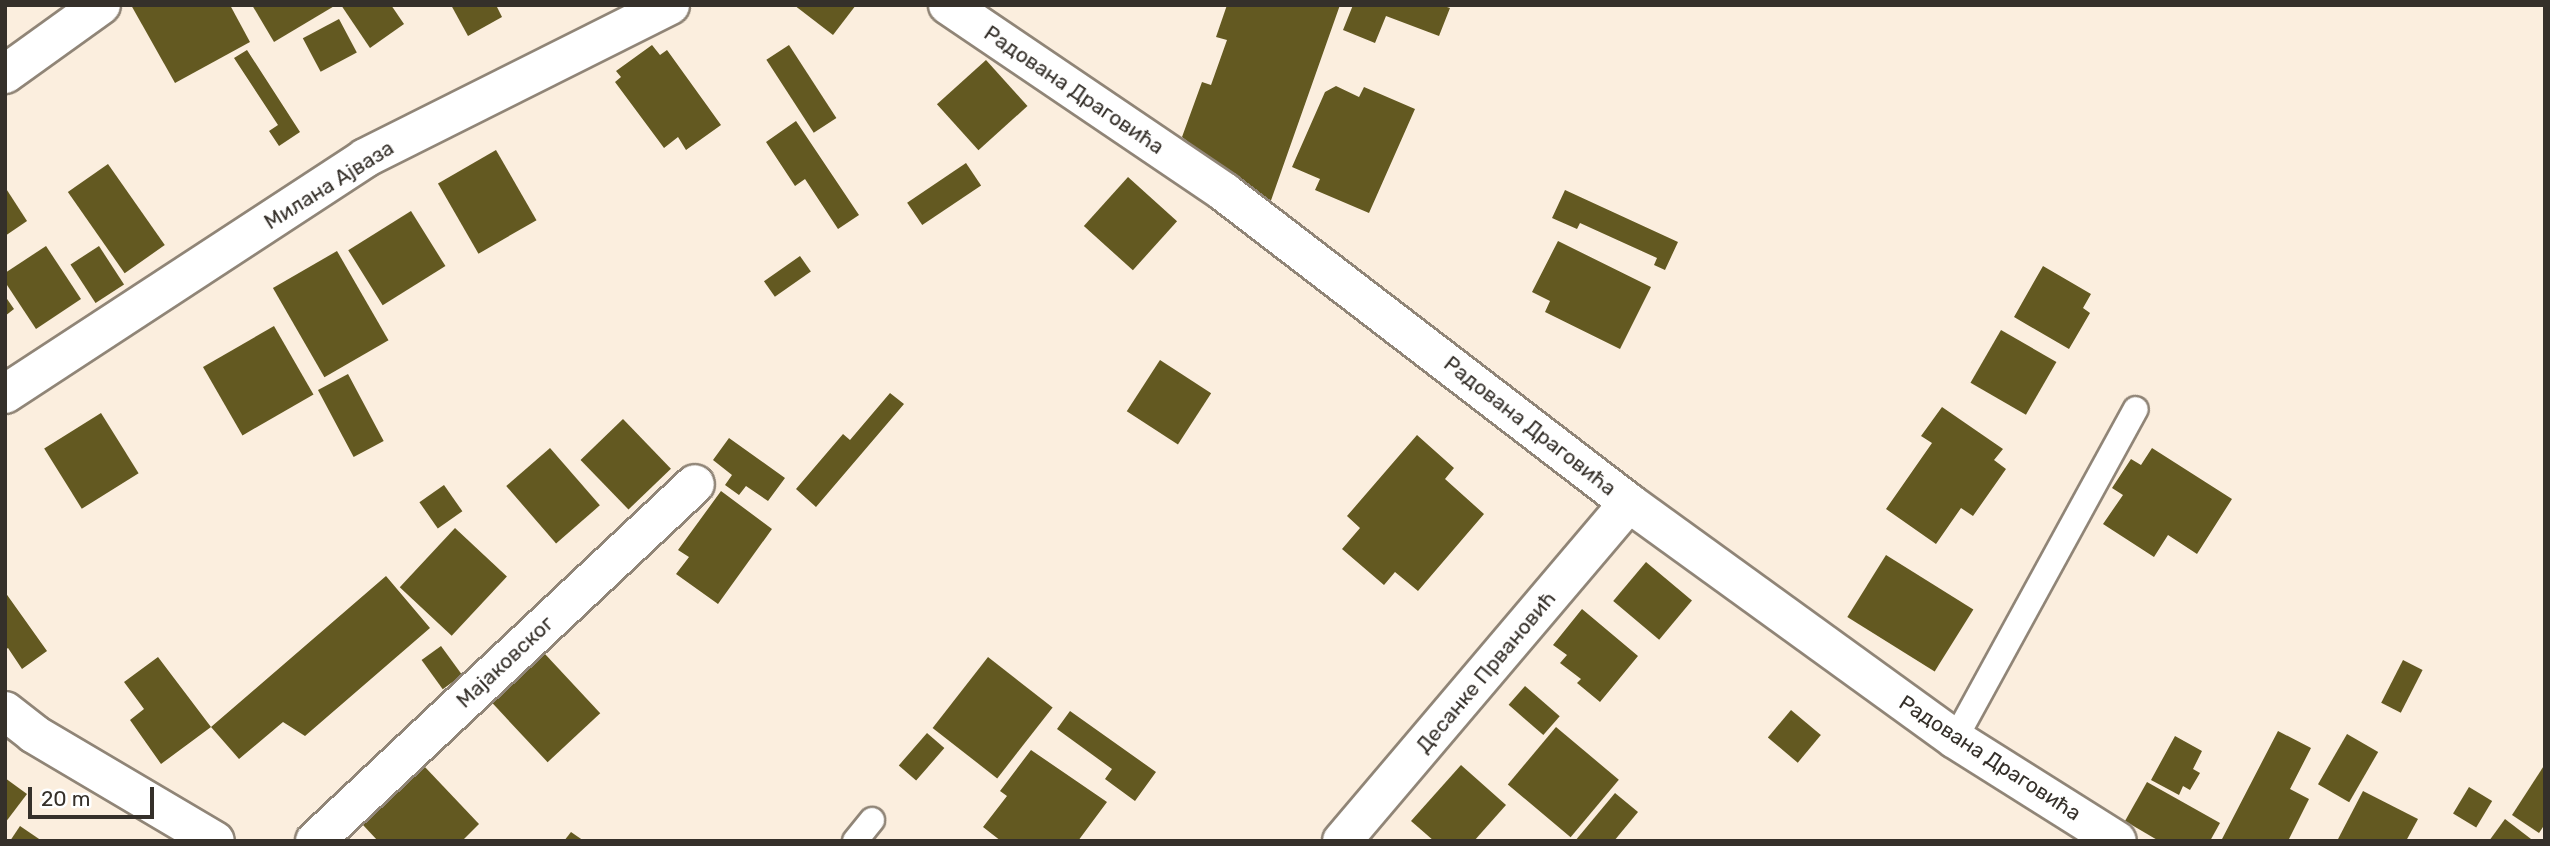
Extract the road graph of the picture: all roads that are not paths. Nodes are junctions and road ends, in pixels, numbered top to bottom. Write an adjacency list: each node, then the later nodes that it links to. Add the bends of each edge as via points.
1 (100, 5): 4 (street)
2 (670, 5): 5 (street, Милана Ајваза, via 365,158)
3 (948, 5): 8 (street, Радована Драговића, via 1224,192)
4 (5, 74)
5 (5, 394)
6 (2136, 409): 10 (lane)
7 (695, 484): 13 (street, Мајаковског)
8 (1629, 503): 10 (street, Радована Драговића); 15 (street, Десанке Првановић)
9 (5, 711): 12 (street)
10 (1955, 739): 16 (street, Радована Драговића)
11 (872, 820): 14 (lane)
12 (215, 841)
13 (315, 841)
14 (855, 841)
15 (1342, 841)
16 (2118, 841)

